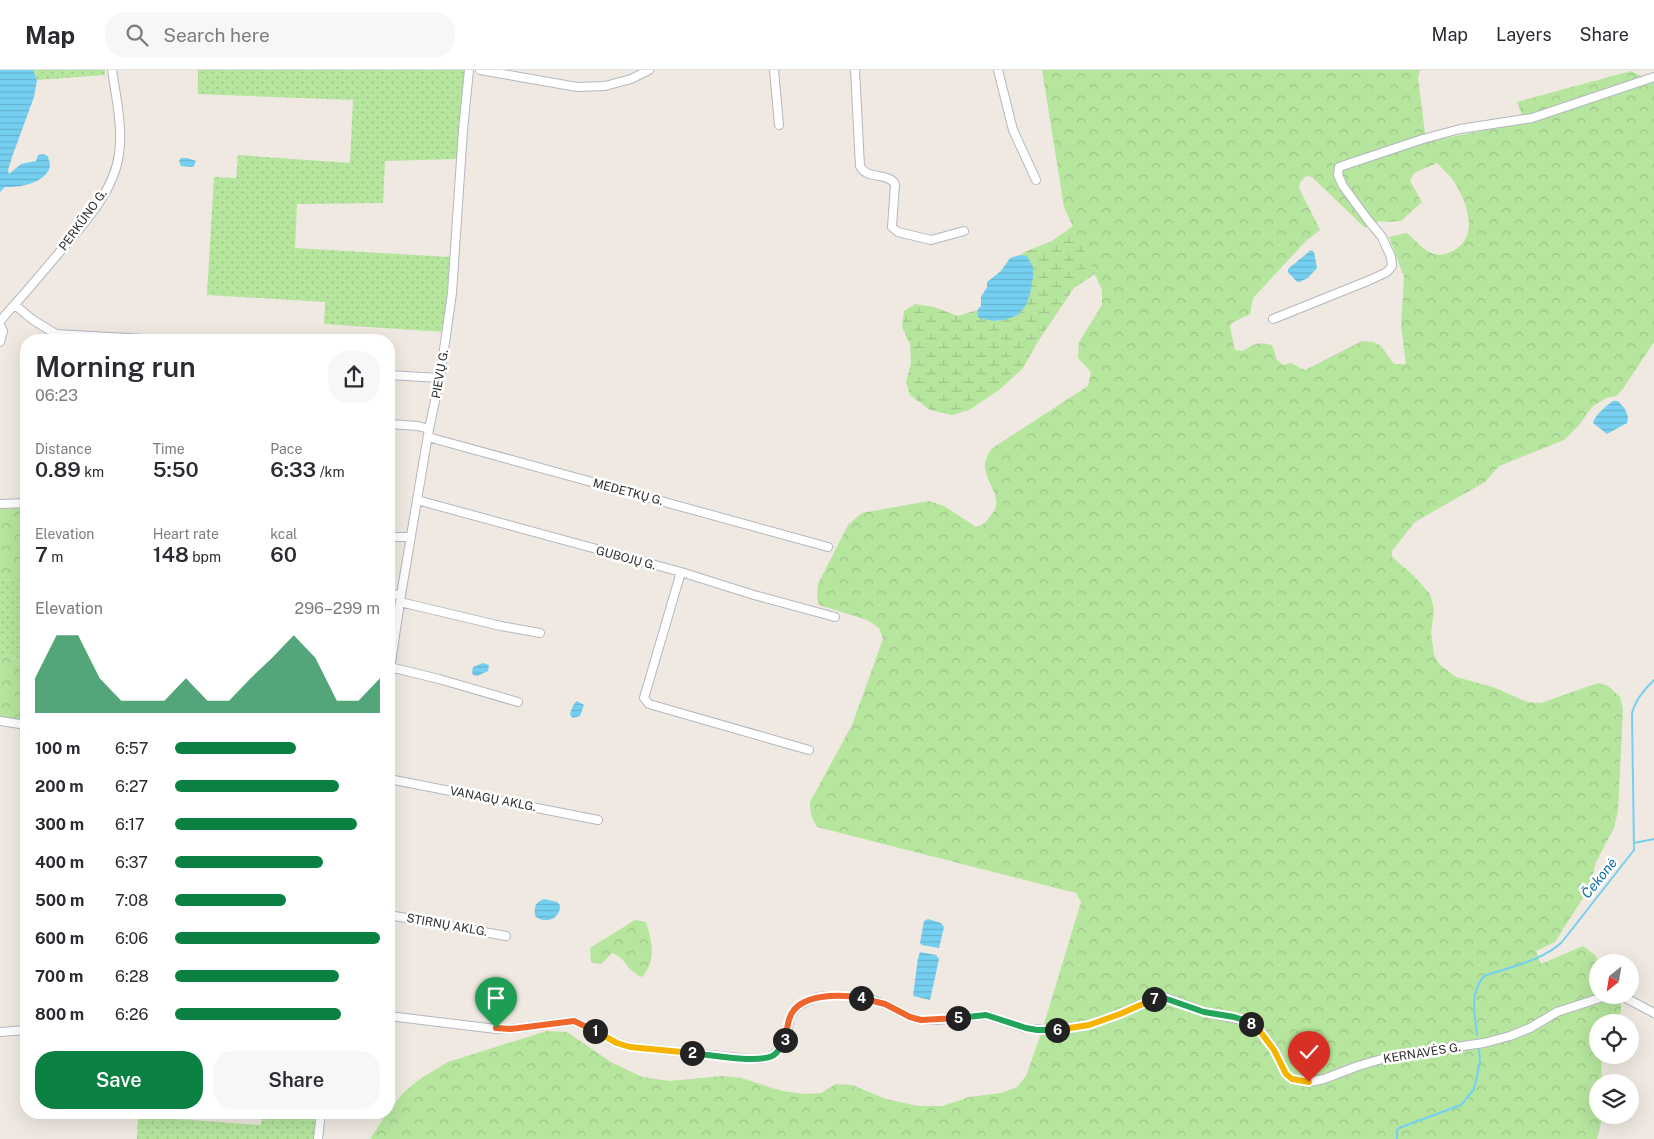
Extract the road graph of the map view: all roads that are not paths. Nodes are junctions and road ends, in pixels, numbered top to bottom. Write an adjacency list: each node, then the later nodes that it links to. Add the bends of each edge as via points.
1 (112, 70): 12 (street, PERKŪNO G., via 120,145 114,175 78,230)
2 (469, 70): 19 (street, PIEVŲ G., via 452,293)
3 (480, 70): 4 (street, via 577,87 604,86)
4 (649, 70)
5 (774, 70): 9 (street)
6 (855, 70): 11 (street, via 860,166 865,173 895,184 892,228 931,240)
7 (998, 70): 10 (street, via 1013,130)
8 (1654, 77): 14 (street, via 1532,118 1423,139 1339,167 1338,175 1343,186 1382,237 1392,266 1370,280)
9 (779, 125)
10 (1036, 180)
11 (964, 231)
12 (15, 304): 13 (street, PERKŪNO G.); 16 (street)
13 (0, 320)
14 (1273, 320)
15 (0, 325): 17 (street, via 3,331)
16 (56, 334)
17 (0, 342)
18 (395, 375): 19 (street)
19 (440, 378): 21 (street, PIEVŲ G.)
20 (395, 424): 21 (street, MEDETKŲ G., via 418,426)
21 (429, 433): 22 (street, PIEVŲ G.); 27 (street, MEDETKŲ G.)
22 (417, 500): 25 (street, PIEVŲ G.); 28 (street, GUBOJŲ G.)
23 (20, 503): 24 (street)
24 (0, 504)
25 (411, 537): 26 (street); 30 (street, PIEVŲ G.)
26 (395, 538)
27 (828, 547)
28 (680, 572): 31 (street, GUBOJŲ G.); 38 (street, via 644,698 649,704)
29 (395, 596): 30 (street)
30 (400, 598): 32 (street, PIEVŲ G.); 33 (street, via 501,626)
31 (835, 617)
32 (395, 631)
33 (540, 633)
34 (395, 672): 35 (street, via 439,679)
35 (518, 702)
36 (0, 722): 37 (street)
37 (20, 724)
38 (809, 750)
39 (395, 780): 40 (street, VANAGŲ AKLG.)
40 (598, 820)
41 (395, 915): 42 (street, STIRNŲ AKLG.)
42 (506, 936)
43 (1589, 1002): 46 (street, KERNAVĖS G., via 1557,1012 1510,1036 1484,1043 1392,1056 1324,1080 1309,1082 1292,1079 1286,1074 1274,1050 1259,1030 1247,1021 1204,1012 1164,998 1150,1000 1089,1025 1053,1031 1026,1028 986,1015 921,1020 870,999 828,996 795,1009 782,1047 766,1058 752,1059 630,1047 574,1021 503,1029)
44 (1637, 1004): 45 (street, KERNAVĖS G.)
45 (1654, 1013)
46 (395, 1017)
47 (20, 1030): 48 (street)
48 (0, 1032)
49 (320, 1119): 50 (street)
50 (318, 1139)

